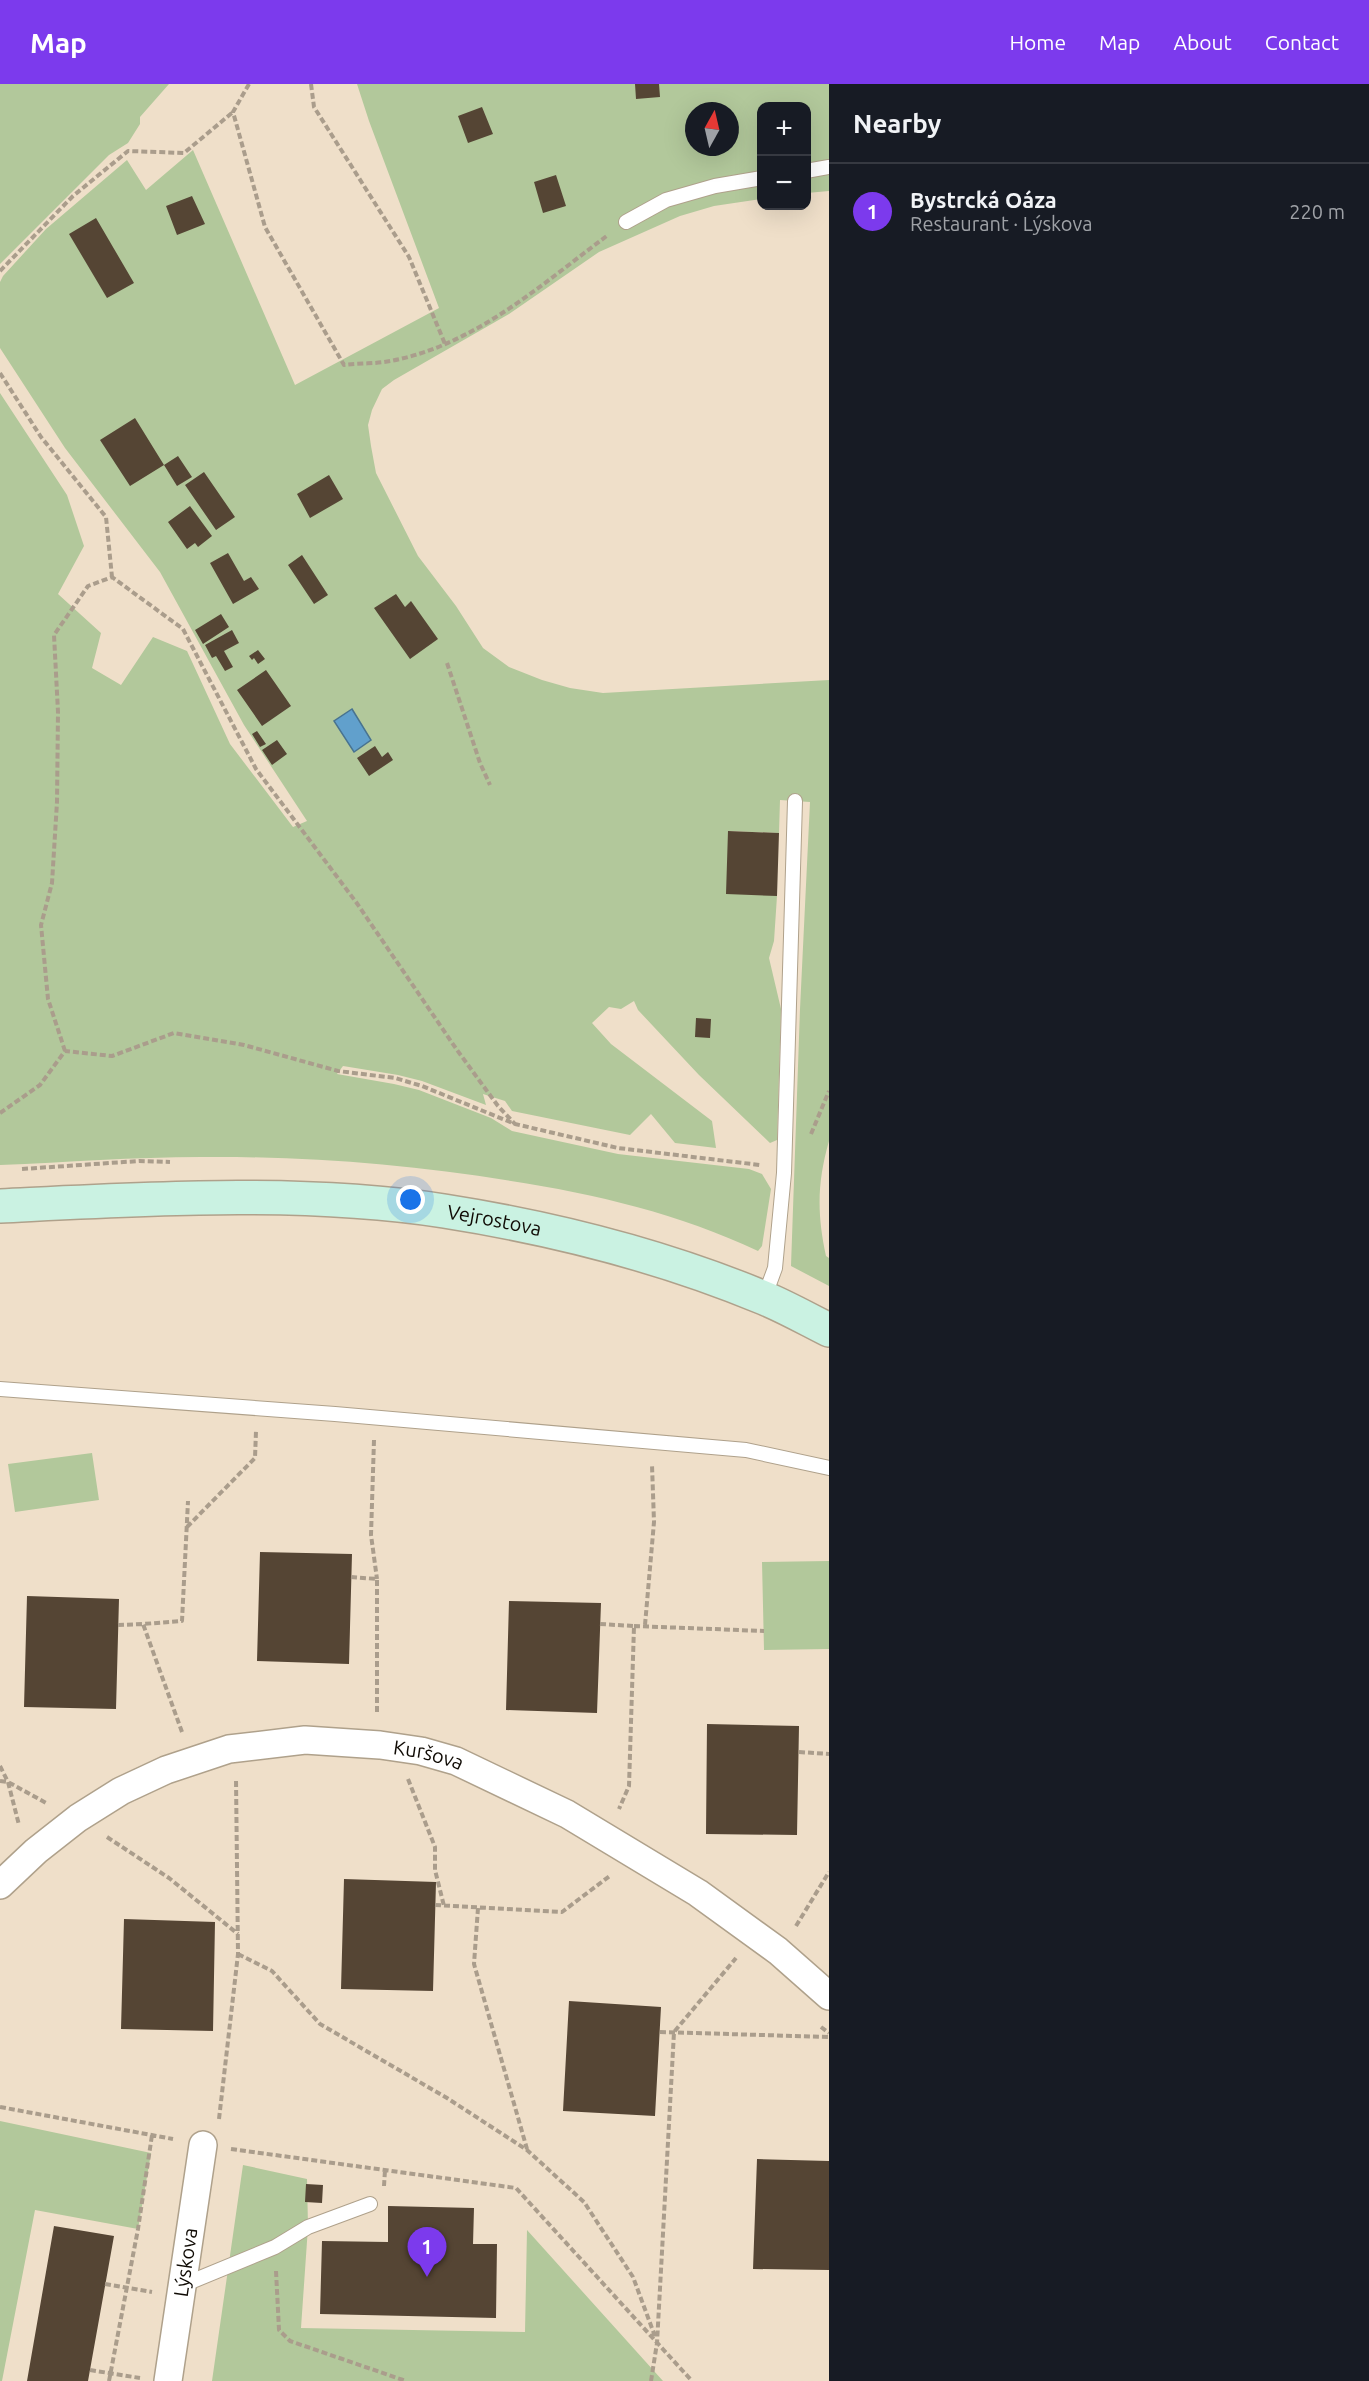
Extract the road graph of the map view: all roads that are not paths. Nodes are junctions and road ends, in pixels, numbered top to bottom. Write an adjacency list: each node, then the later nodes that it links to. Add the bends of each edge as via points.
1 (829, 167): 2 (lane)
2 (811, 170)
3 (757, 179): 4 (lane, via 666,200)
4 (626, 222)
5 (795, 801): 7 (lane, via 784,1173 775,1268)
6 (0, 1206): 7 (street, Vejrostova, via 273,1199 443,1211 609,1246)
7 (764, 1298): 8 (street, Vejrostova)
8 (829, 1330)
9 (0, 1389): 10 (lane, via 746,1450)
10 (829, 1468)
11 (0, 1885): 12 (street, Kuršova, via 78,1818 166,1770 229,1749 305,1740 381,1745 456,1761 567,1814 699,1893 778,1951)
12 (829, 1996)
13 (209, 2146): 15 (street, Lýskova)
14 (370, 2204): 15 (lane, via 308,2227 275,2247)
15 (182, 2290): 16 (street, Lýskova)
16 (156, 2380)

